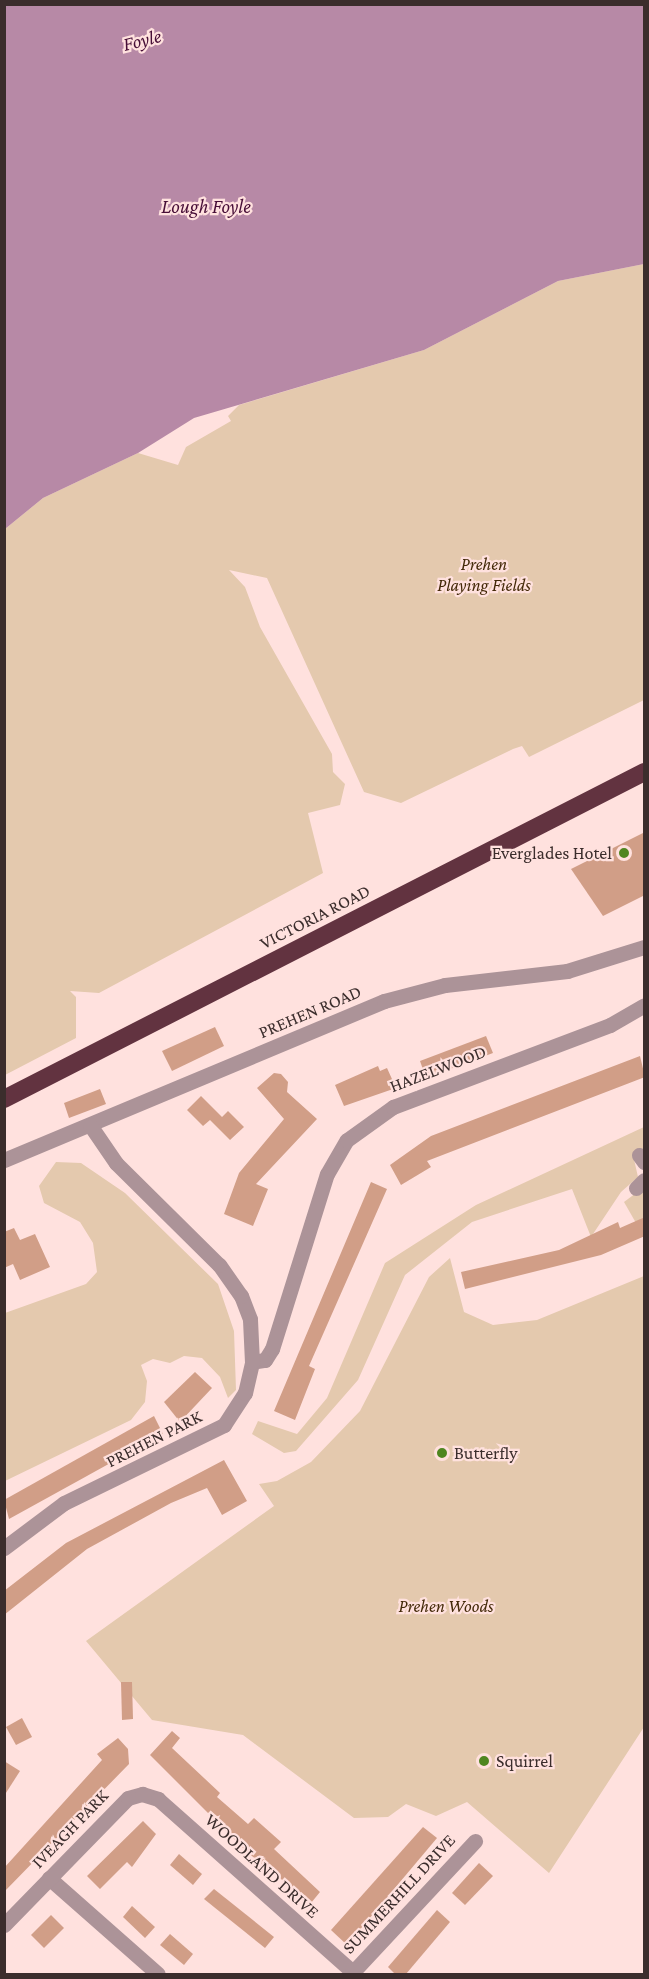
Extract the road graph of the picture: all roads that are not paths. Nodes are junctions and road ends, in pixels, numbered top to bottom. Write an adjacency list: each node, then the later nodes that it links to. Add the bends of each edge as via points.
1 (645, 772): 4 (highway, VICTORIA ROAD)
2 (645, 947): 5 (street, PREHEN ROAD, via 567,971 445,985 384,1001)
3 (645, 1005): 7 (street, HAZELWOOD, via 610,1025 393,1107 347,1140 327,1174 272,1349 265,1359)
4 (4, 1099)
5 (90, 1125): 6 (street, PREHEN ROAD); 7 (street, PREHEN PARK, via 116,1164 219,1265 241,1296 250,1319)
6 (4, 1160)
7 (252, 1362): 8 (street, PREHEN PARK, via 245,1393 224,1425 64,1503)
8 (4, 1548)
9 (142, 1794): 11 (street, IVEAGH PARK, via 128,1798); 13 (street, WOODLAND DRIVE, via 158,1799)
10 (475, 1841): 13 (street, SUMMERHILL DRIVE)
11 (49, 1878): 12 (street, IVEAGH PARK); 14 (street)
12 (4, 1925)
13 (352, 1973)
14 (158, 1974)

